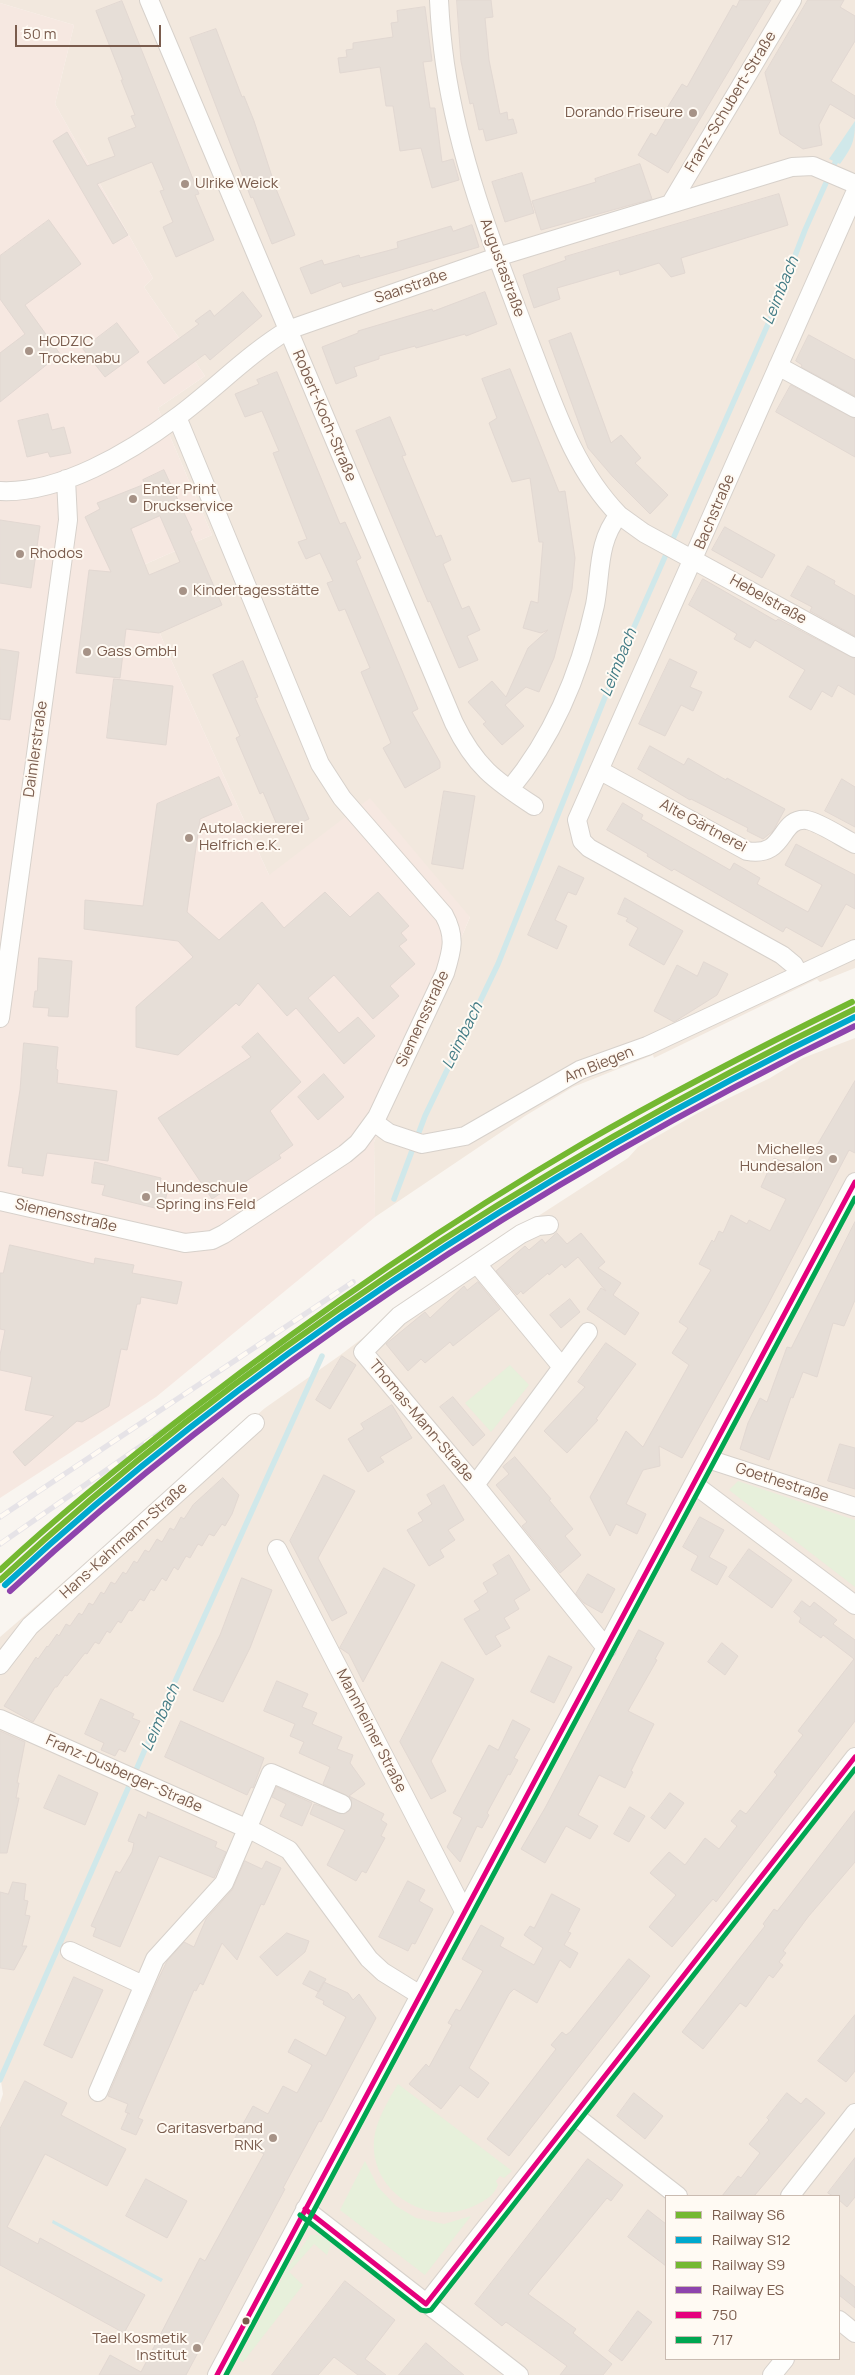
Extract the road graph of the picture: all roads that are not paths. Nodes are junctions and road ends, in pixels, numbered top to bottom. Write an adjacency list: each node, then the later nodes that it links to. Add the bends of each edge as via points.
1 (149, 0): 7 (street, Robert-Koch-Straße)
2 (439, 0): 6 (street, Augustastraße, via 445,65 456,116)
3 (792, 0): 5 (street, Franz-Schubert-Straße)
4 (852, 186): 5 (street, Saarstraße, via 812,166 792,167); 8 (street, Bachstraße)
5 (671, 203): 6 (street, Saarstraße)
6 (497, 257): 7 (street, Saarstraße); 13 (street, Augustastraße, via 568,441 591,481)
7 (288, 330): 10 (street, Saarstraße); 17 (street, Robert-Koch-Straße, via 465,746 487,773)
8 (778, 366): 9 (street); 14 (street, Bachstraße)
9 (855, 408)
10 (176, 417): 11 (street, Saarstraße, via 114,457); 23 (street, Siemensstraße, via 320,764 342,798 444,915 452,929 445,973)
11 (66, 479): 12 (street, Saarstraße, via 26,489); 22 (street, Daimlerstraße, via 68,520)
12 (0, 491)
13 (620, 515): 14 (street, Augustastraße); 17 (street, via 610,529 601,553 594,606 568,692 536,757)
14 (687, 556): 15 (street, Hebelstraße); 16 (street, Bachstraße)
15 (855, 648)
16 (599, 770): 19 (street, Alte Gärtnerei, via 747,851 759,853 770,850 789,826 808,820); 21 (street, Bachstraße, via 577,820 582,841 589,848 782,955)
17 (510, 790): 18 (street, Robert-Koch-Straße)
18 (534, 806)
19 (855, 844)
20 (855, 948): 21 (street, Am Biegen)
21 (799, 974): 23 (street, Am Biegen, via 646,1046 580,1070 465,1136 422,1144 402,1139)
22 (0, 1018)
23 (374, 1122): 25 (street, Siemensstraße, via 345,1154 212,1240 185,1243)
24 (855, 1182): 31 (street)
25 (0, 1202)
26 (549, 1224): 27 (street, Thomas-Mann-Straße, via 530,1229)
27 (477, 1264): 29 (street); 32 (street, Thomas-Mann-Straße, via 398,1316 363,1352)
28 (588, 1332): 29 (street, Thomas-Mann-Straße)
29 (562, 1367): 32 (street, Thomas-Mann-Straße)
30 (254, 1424): 38 (street, Hans-Kahrmann-Straße, via 30,1626)
31 (708, 1459): 33 (street); 34 (street, Goethestraße)
32 (475, 1485): 37 (street, Thomas-Mann-Straße)
33 (695, 1485): 36 (street); 37 (street)
34 (855, 1507)
35 (277, 1549): 43 (street, Mannheimer Straße)
36 (855, 1606)
37 (607, 1649): 43 (street)
38 (0, 1665)
39 (0, 1719): 42 (street, Franz-Dusberger-Straße)
40 (855, 1757): 49 (street)
41 (342, 1804): 42 (street, via 271,1773)
42 (248, 1829): 45 (street, via 224,1883 155,1959); 46 (street, Franz-Dusberger-Straße, via 289,1850 369,1959 383,1972)
43 (465, 1913): 46 (street)
44 (70, 1951): 45 (street)
45 (143, 1986): 47 (street)
46 (420, 1995): 52 (street)
47 (98, 2092)
48 (855, 2113): 51 (street)
49 (575, 2116): 50 (street); 53 (street)
50 (677, 2195)
51 (791, 2195)
52 (305, 2209): 53 (street); 57 (street)
53 (426, 2304): 58 (street)
54 (840, 2321): 55 (street)
55 (855, 2333)
56 (784, 2360): 59 (street)
57 (217, 2375)
58 (519, 2375)
59 (772, 2375)

